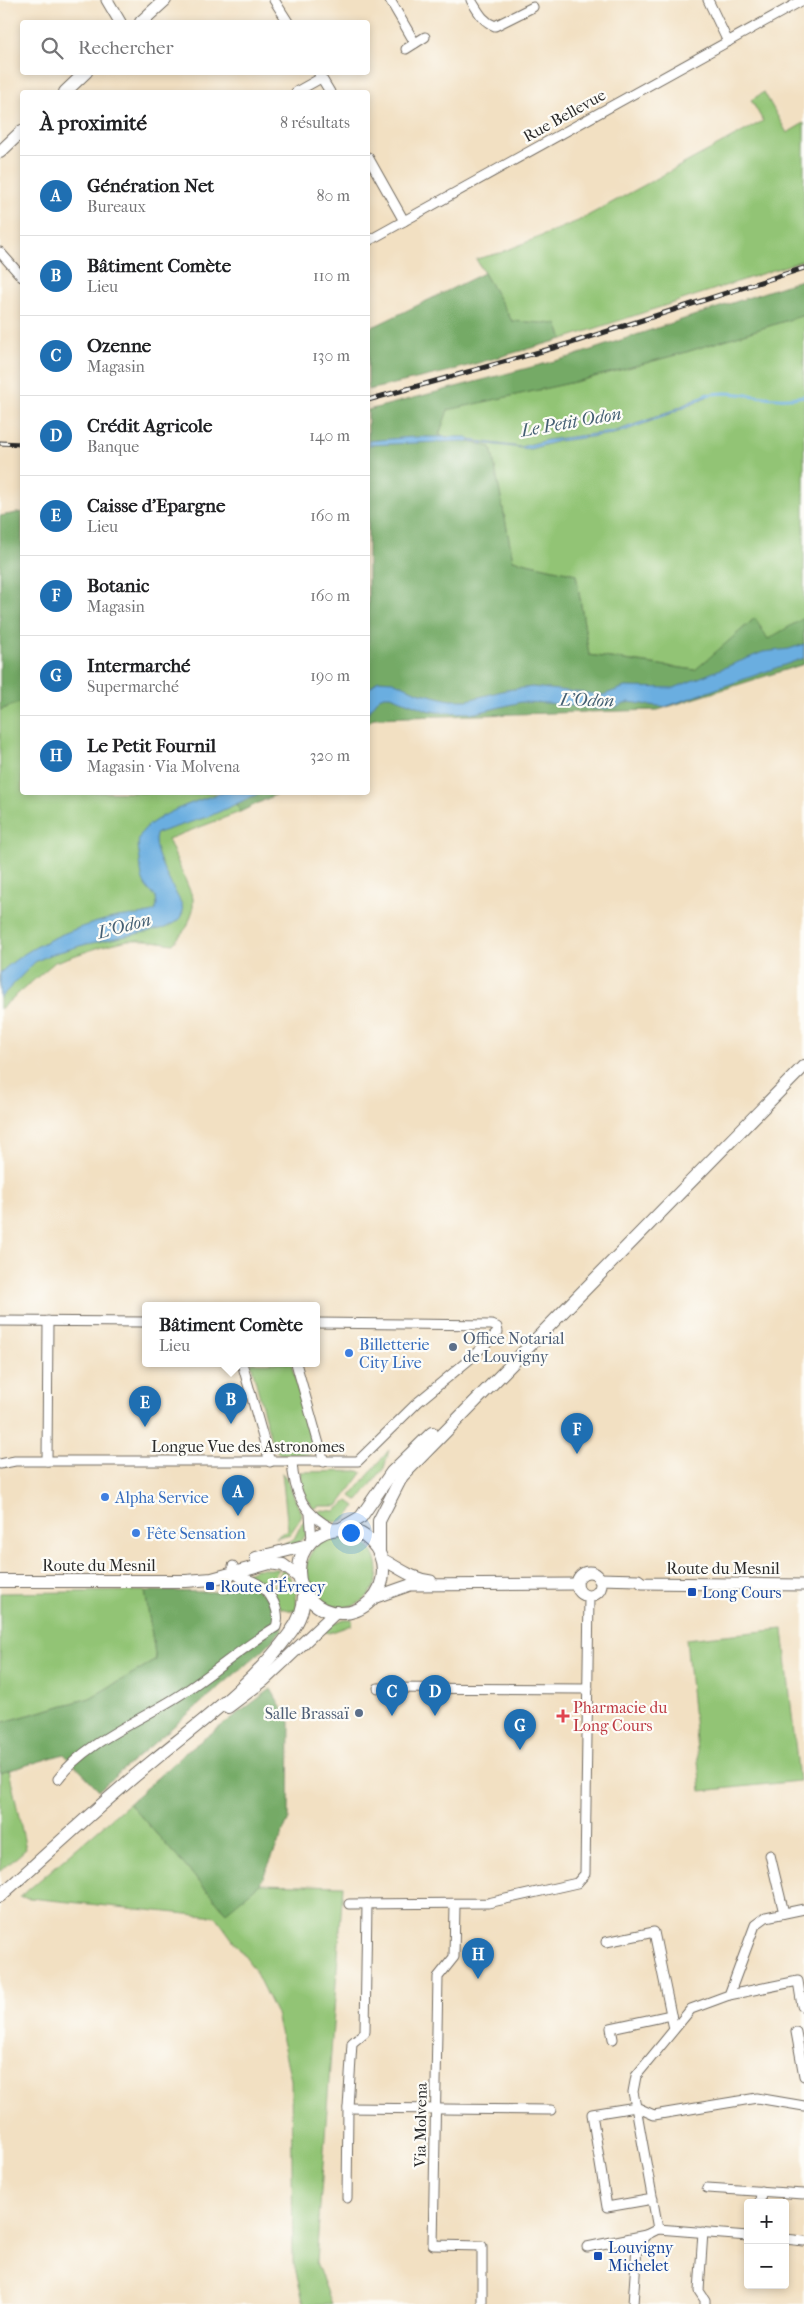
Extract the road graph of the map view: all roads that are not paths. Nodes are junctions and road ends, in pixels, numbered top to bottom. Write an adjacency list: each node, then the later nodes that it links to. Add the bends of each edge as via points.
1 (107, 0): 9 (street)
2 (165, 0): 10 (main road)
3 (274, 0): 11 (street)
4 (390, 0): 14 (street)
5 (471, 0): 8 (street, via 481,17 495,26)
6 (708, 0): 13 (street)
7 (803, 0): 13 (street, Rue Bellevue)
8 (533, 7)
9 (119, 20)
10 (143, 20)
11 (287, 20)
12 (425, 37): 14 (street)
13 (728, 42): 24 (street, Rue Bellevue)
14 (415, 43): 15 (street)
15 (406, 49)
16 (83, 75): 18 (main road)
17 (320, 75): 19 (street); 20 (street)
18 (66, 90)
19 (299, 90)
20 (329, 90)
21 (20, 133): 22 (main road)
22 (0, 152)
23 (370, 162): 24 (street)
24 (404, 221): 25 (street, Rue Bellevue)
25 (370, 240)
26 (0, 252): 27 (street)
27 (20, 275)
28 (804, 1066): 35 (main road)
29 (0, 1321): 30 (street)
30 (48, 1321): 31 (street); 36 (street)
31 (142, 1322)
32 (320, 1324): 39 (street, Longue Vue des Astronomes, via 492,1325 498,1332 418,1402 358,1461)
33 (243, 1367): 37 (street)
34 (297, 1367): 39 (street)
35 (482, 1392): 42 (main road, via 458,1409 409,1454 383,1483 360,1517); 44 (main road, via 402,1476 379,1521)
36 (47, 1461): 37 (street, Longue Vue des Astronomes); 40 (street, Longue Vue des Astronomes)
37 (270, 1462): 38 (street, Longue Vue des Astronomes)
38 (292, 1462): 39 (street, Longue Vue des Astronomes); 41 (street, via 298,1492)
39 (324, 1462)
40 (1, 1464)
41 (310, 1514): 42 (street); 43 (street)
42 (338, 1529): 43 (main road, via 326,1531); 44 (main road, via 363,1535)
43 (310, 1543): 45 (main road, Route du Mesnil); 46 (main road, via 300,1560)
44 (380, 1555): 48 (street, via 401,1571 424,1580); 54 (main road, via 382,1579)
45 (234, 1569): 46 (main road, Route du Mesnil, via 283,1564); 47 (main road, Route du Mesnil, via 212,1579 197,1580); 59 (street, via 242,1579 268,1592 278,1609 276,1627 183,1693 85,1752 68,1765)
46 (300, 1576): 52 (main road)
47 (0, 1581)
48 (465, 1583): 50 (street); 54 (street, via 410,1585)
49 (600, 1583): 50 (street, via 597,1576 589,1573 581,1576); 51 (street, Route du Mesnil, via 638,1580 642,1583); 53 (street, via 594,1595)
50 (578, 1584): 53 (street, via 581,1593)
51 (804, 1584)
52 (304, 1590): 55 (main road, via 317,1605); 58 (main road, via 302,1611 290,1633 262,1666)
53 (590, 1596): 57 (street)
54 (373, 1598): 55 (main road, via 360,1608)
55 (336, 1612): 58 (main road, via 250,1692)
56 (378, 1688): 57 (street)
57 (588, 1689): 64 (street, via 585,1874 577,1883 488,1903)
58 (208, 1718): 61 (main road, via 153,1760)
59 (58, 1779)
60 (770, 1855): 66 (street)
61 (0, 1896)
62 (349, 1904): 63 (street)
63 (367, 1904): 64 (street); 77 (street, via 364,2032 352,2043)
64 (455, 1905): 78 (street, Via Molvena, via 454,1957 438,1977)
65 (804, 1909): 66 (street)
66 (784, 1913): 68 (street, via 766,1918 755,1926)
67 (606, 1942): 70 (street, via 654,1932)
68 (728, 1995): 69 (street, via 798,1981); 71 (street, via 691,2009)
69 (802, 2006)
70 (671, 2014): 71 (street); 73 (street, via 611,2028)
71 (674, 2029): 76 (street, via 636,2076 633,2092)
72 (796, 2032): 74 (street)
73 (614, 2039)
74 (804, 2076)
75 (804, 2106): 76 (street, via 757,2098 654,2115)
76 (636, 2107): 84 (street); 84 (street, via 592,2114 606,2207)
77 (348, 2108): 78 (street); 83 (street)
78 (435, 2109): 79 (street); 93 (street, Via Molvena, via 433,2245 482,2246)
79 (551, 2110)
80 (707, 2188): 81 (street)
81 (761, 2191): 82 (street); 85 (street)
82 (804, 2194)
83 (347, 2198)
84 (653, 2199): 86 (street)
85 (760, 2199)
86 (658, 2229): 87 (street); 88 (street)
87 (703, 2232): 89 (street); 95 (street, via 699,2291)
88 (646, 2235): 92 (street); 94 (street, via 637,2246)
89 (744, 2236)
90 (789, 2239): 91 (street)
91 (804, 2241)
92 (587, 2247)
93 (482, 2304)
94 (634, 2304)
95 (705, 2304)

